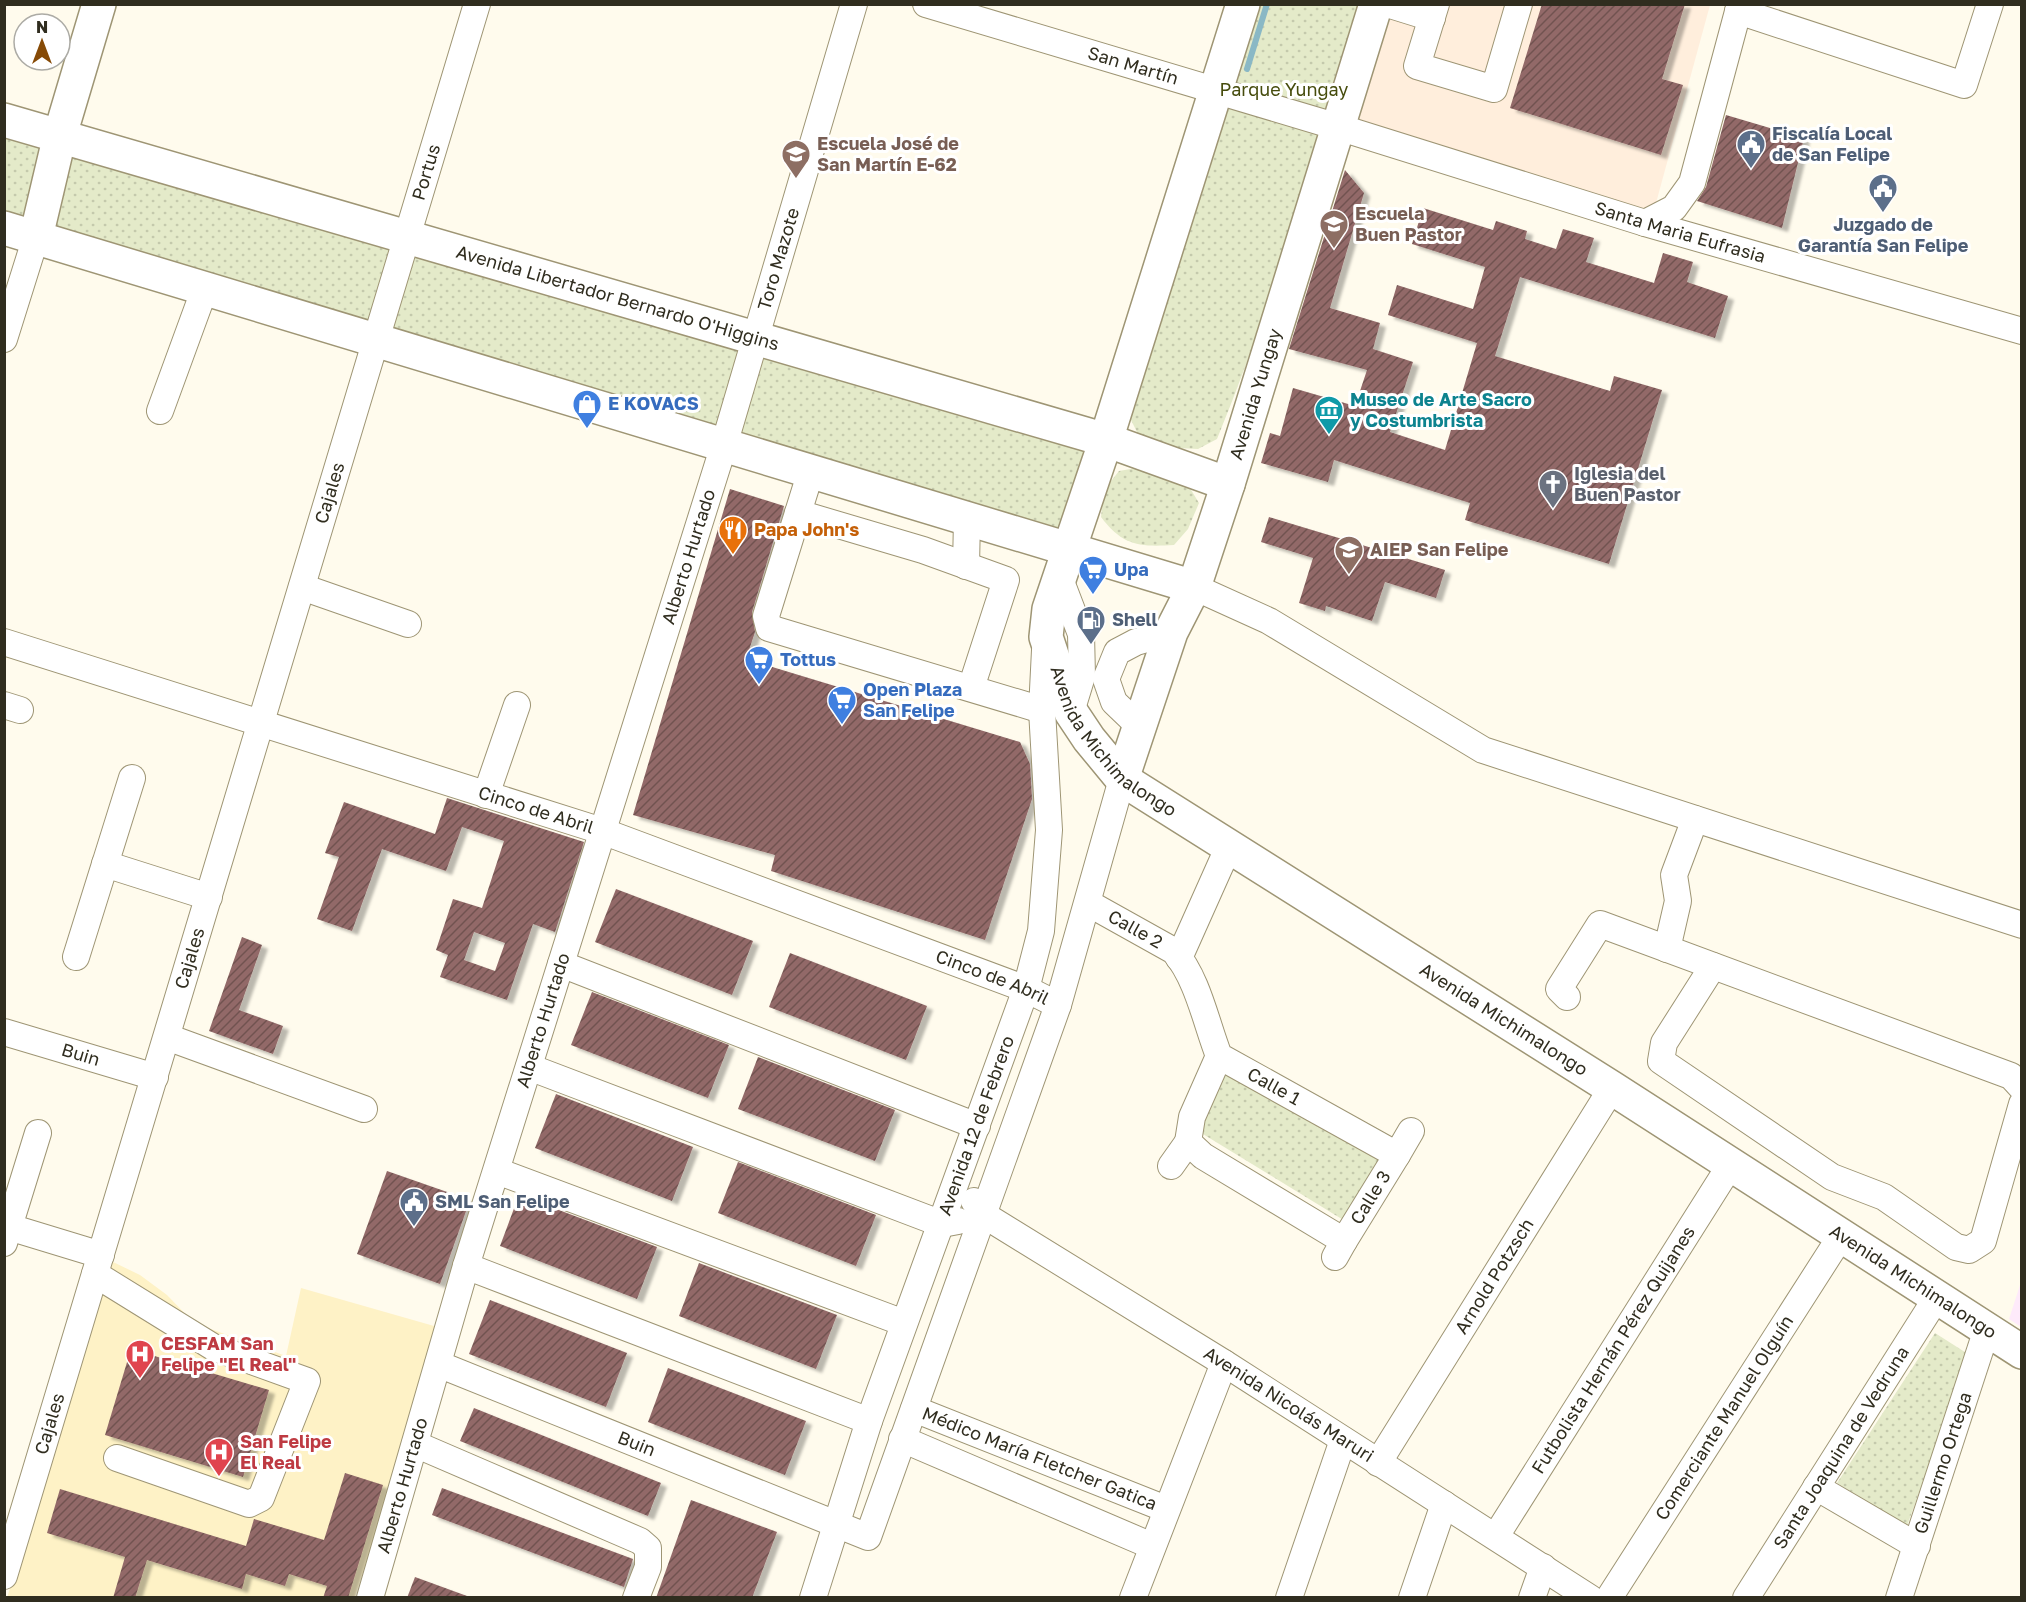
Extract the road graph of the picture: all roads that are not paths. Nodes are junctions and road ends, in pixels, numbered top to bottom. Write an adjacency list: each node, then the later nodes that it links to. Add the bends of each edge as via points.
1 (99, 4): 15 (main road)
2 (477, 4): 18 (street, Portus)
3 (854, 4): 22 (street, Toro Mazote)
4 (926, 4): 12 (street, San Martín)
5 (1243, 4): 12 (main road)
6 (1376, 4): 14 (main road, Avenida Yungay)
7 (1387, 4): 11 (street)
8 (1519, 4): 11 (street, via 1494,89 1417,66)
9 (1990, 4): 10 (street, via 1964,85)
10 (1739, 8): 16 (street, via 1692,183 1674,208)
11 (1434, 11)
12 (1217, 92): 14 (street, San Martín); 26 (main road)
13 (4, 120): 15 (main road, Avenida Libertador Bernardo O'Higgins)
14 (1338, 127): 16 (street, Santa Maria Eufrasia); 29 (main road, Avenida Yungay)
15 (60, 135): 18 (main road, Avenida Libertador Bernardo O'Higgins); 19 (main road)
16 (1645, 223): 21 (street, Santa Maria Eufrasia)
17 (4, 228): 19 (main road)
18 (408, 236): 22 (main road, Avenida Libertador Bernardo O'Higgins); 24 (street, Portus)
19 (36, 237): 20 (main road); 23 (street)
20 (206, 288): 24 (main road); 25 (street)
21 (2022, 331)
22 (754, 337): 26 (main road, Avenida Libertador Bernardo O'Higgins); 27 (street, Toro Mazote)
23 (4, 339)
24 (376, 340): 27 (main road); 34 (street, Cajales)
25 (160, 411)
26 (1106, 440): 29 (main road, Avenida Libertador Bernardo O'Higgins); 32 (main road)
27 (724, 445): 28 (main road); 48 (street, Alberto Hurtado)
28 (811, 471): 30 (street); 31 (main road)
29 (1228, 484): 35 (main road, Avenida Yungay)
30 (798, 513): 33 (street); 39 (street, via 766,616 769,628)
31 (967, 519): 32 (main road); 33 (street)
32 (1065, 564): 35 (main road); 41 (main road, Avenida Michimalongo, via 1049,609 1046,637); 41 (street, via 1081,634 1082,676)
33 (966, 566): 39 (street, via 1006,580)
34 (302, 587): 36 (street); 42 (street, Cajales)
35 (1194, 587): 37 (main road, Avenida Yungay); 47 (street, via 1269,621 1483,750)
36 (408, 624)
37 (1171, 632): 43 (main road, Avenida Yungay); 43 (street, via 1117,652 1106,679 1114,702)
38 (4, 642): 42 (street, Cinco de Abril)
39 (971, 688): 41 (street)
40 (517, 705): 46 (street)
41 (1056, 711): 45 (main road, Avenida Michimalongo, via 1089,739); 59 (street, Avenida 12 de Febrero, via 1041,931)
42 (261, 724): 46 (street, Cinco de Abril); 51 (street, Cajales)
43 (1140, 728): 45 (main road, Avenida Yungay)
44 (132, 777): 50 (street)
45 (1122, 779): 49 (main road, Avenida Michimalongo); 52 (street, Avenida 12 de Febrero)
46 (486, 795): 48 (street, Cinco de Abril)
47 (1695, 819): 53 (street); 54 (street, via 1674,875 1678,901)
48 (602, 831): 57 (street, Alberto Hurtado); 59 (street, Cinco de Abril)
49 (1229, 846): 56 (street); 67 (main road, Avenida Michimalongo)
50 (105, 864): 51 (street); 55 (street)
51 (209, 897): 63 (street, Cajales)
52 (1088, 903): 56 (street, Calle 2, via 1174,951); 61 (street, Avenida 12 de Febrero)
53 (2022, 925)
54 (1667, 949): 58 (street); 60 (street, via 1600,924 1559,989)
55 (76, 957)
56 (1179, 958): 64 (street, via 1188,972)
57 (561, 964): 65 (street, Alberto Hurtado); 71 (street)
58 (1713, 966): 68 (street, via 2011,1076); 69 (street, via 1664,1043 1661,1061 1832,1177 1884,1197 1956,1247 1969,1250 1983,1241)
59 (1026, 989): 61 (street, Cinco de Abril); 71 (street, Avenida 12 de Febrero)
60 (1567, 997)
61 (1058, 1005): 80 (street, Avenida 12 de Febrero)
62 (4, 1032): 66 (street, Buin)
63 (167, 1037): 66 (street, Cajales); 70 (street)
64 (1219, 1056): 74 (street, via 1192,1116); 75 (street, Calle 1)
65 (529, 1067): 78 (street, Alberto Hurtado); 81 (street)
66 (155, 1077): 84 (street, Cajales)
67 (1612, 1088): 76 (main road, Avenida Michimalongo); 98 (street, Arnold Potzsch)
68 (2022, 1088)
69 (2022, 1104)
70 (364, 1109)
71 (977, 1126): 79 (street, Avenida 12 de Febrero)
72 (1411, 1131): 75 (street)
73 (38, 1133): 82 (street)
74 (1188, 1142): 75 (street, Calle 3, via 1339,1249); 77 (street)
75 (1397, 1155)
76 (1731, 1164): 83 (main road, Avenida Michimalongo); 103 (street, Futbolista Hernán Pérez Quijanes)
77 (1171, 1166)
78 (497, 1171): 85 (street, Alberto Hurtado); 87 (street)
79 (958, 1179): 80 (street, Avenida Nicolás Maruri); 81 (street, Avenida 12 de Febrero)
80 (984, 1215): 81 (street); 90 (street, Avenida Nicolás Maruri); 92 (street, Avenida 12 de Febrero)
81 (942, 1224): 87 (street, Avenida 12 de Febrero)
82 (7, 1235): 84 (street)
83 (1841, 1236): 86 (main road, Avenida Michimalongo); 117 (street, Comerciante Manuel Olguín)
84 (98, 1264): 97 (street, via 213,1347 307,1381 261,1498 249,1504); 108 (street, Cajales)
85 (466, 1266): 91 (street, Alberto Hurtado); 93 (street)
86 (1937, 1297): 88 (main road, Avenida Michimalongo); 99 (street, Santa Joaquina de Vedruna)
87 (904, 1323): 93 (street, Avenida 12 de Febrero)
88 (1987, 1329): 89 (main road, Avenida Michimalongo); 106 (street, Guillermo Ortega)
89 (2022, 1352)
90 (1224, 1363): 95 (street, Avenida Nicolás Maruri); 101 (street)
91 (438, 1364): 96 (street, Alberto Hurtado); 102 (street, Buin)
92 (914, 1409): 94 (street, Avenida 12 de Febrero); 101 (street, Médico María Fletcher Gatica)
93 (869, 1421): 102 (street, Avenida 12 de Febrero)
94 (902, 1439): 104 (street, Avenida 12 de Febrero); 105 (street, Médico María Fletcher Gatica)
95 (1342, 1440): 98 (street, Avenida Nicolás Maruri); 113 (street)
96 (415, 1444): 109 (street, Alberto Hurtado); 110 (street, via 640,1540 648,1548 649,1558)
97 (117, 1458)
98 (1378, 1463): 100 (street, Avenida Nicolás Maruri)
99 (1816, 1487): 106 (street); 118 (street, Santa Joaquina de Vedruna)
100 (1444, 1504): 103 (street, Avenida Nicolás Maruri); 114 (street)
101 (1166, 1509): 105 (street)
102 (836, 1525): 104 (street, Buin); 111 (street, Avenida 12 de Febrero)
103 (1496, 1536): 107 (street, Avenida Nicolás Maruri)
104 (868, 1537)
105 (1152, 1546): 112 (street)
106 (1917, 1546): 119 (street, Guillermo Ortega)
107 (1543, 1567): 115 (street); 116 (street, Avenida Nicolás Maruri)
108 (4, 1576)
109 (370, 1598)
110 (636, 1598)
111 (813, 1598)
112 (1133, 1598)
113 (1289, 1598)
114 (1412, 1598)
115 (1532, 1598)
116 (1590, 1598)
117 (1609, 1598)
118 (1746, 1598)
119 (1899, 1598)

